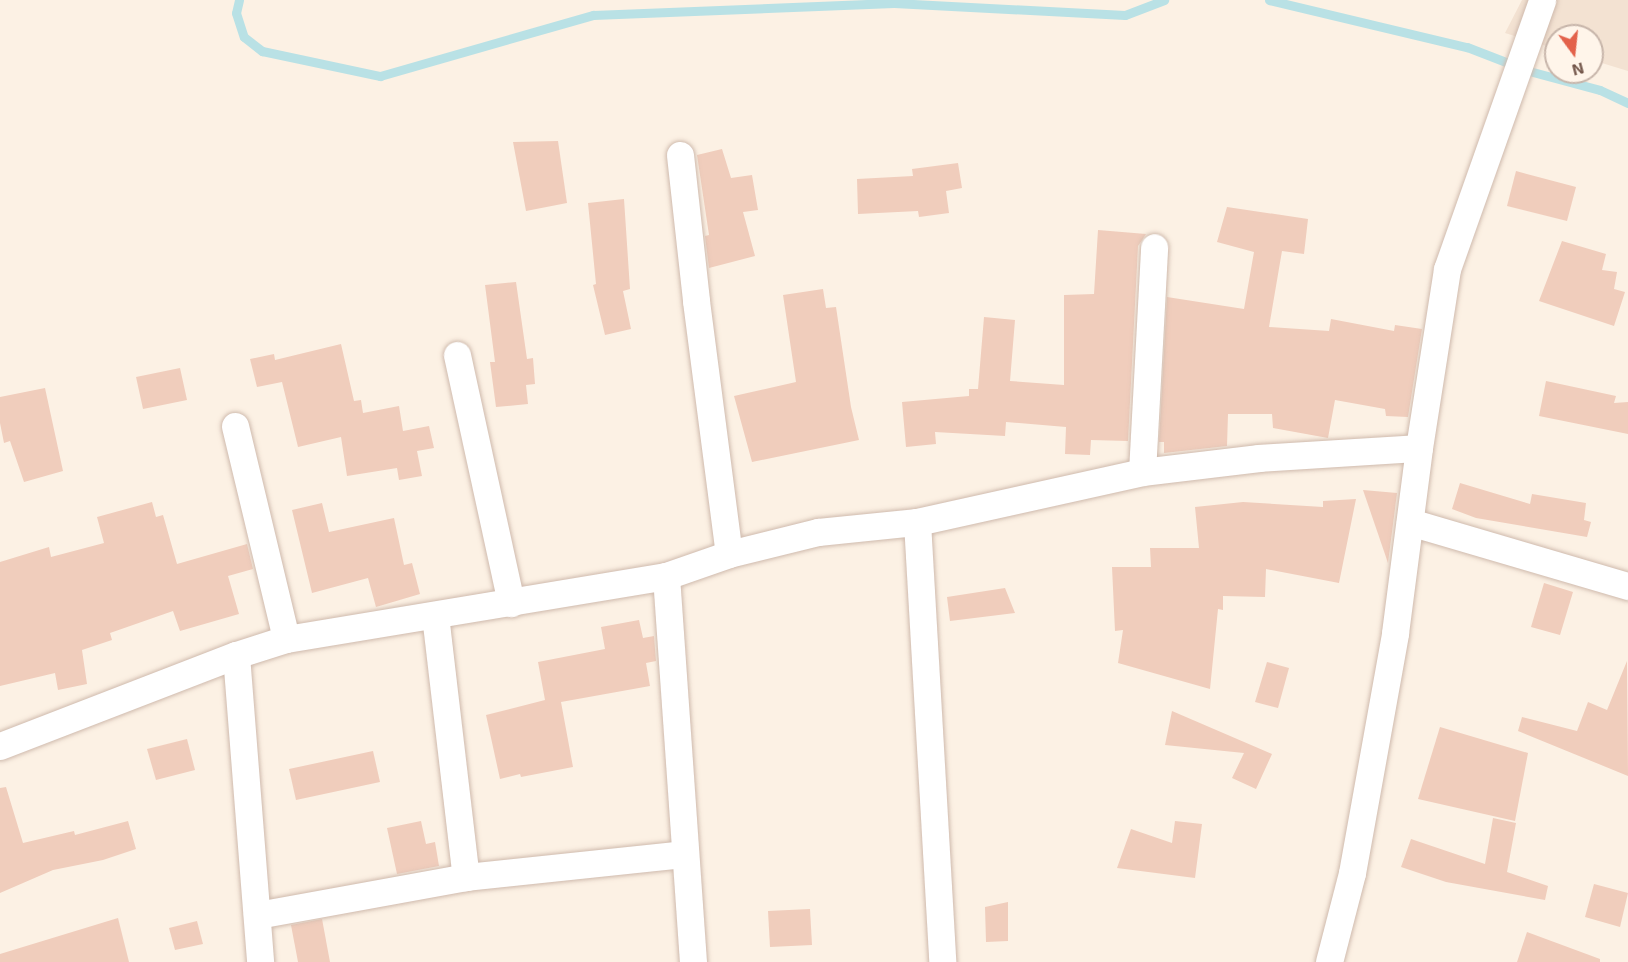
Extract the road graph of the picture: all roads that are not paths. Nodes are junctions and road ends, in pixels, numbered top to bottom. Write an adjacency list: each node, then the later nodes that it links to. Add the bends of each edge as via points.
1 (1542, 0): 6 (street, via 1447,269)
2 (680, 155): 10 (street)
3 (1154, 247): 7 (street)
4 (457, 355): 13 (street)
5 (235, 426): 15 (street)
6 (1419, 448): 7 (street, via 1259,458); 9 (street)
7 (1142, 472): 8 (street)
8 (917, 522): 10 (street, via 818,532); 23 (street)
9 (1410, 522): 12 (street); 24 (street, via 1395,633 1356,850)
10 (729, 554): 11 (street)
11 (666, 576): 13 (street); 18 (street)
12 (1628, 586)
13 (511, 603): 14 (street)
14 (435, 615): 15 (street); 19 (street)
15 (286, 639): 16 (street)
16 (236, 655): 17 (street); 20 (street)
17 (0, 746)
18 (684, 854): 19 (street); 22 (street)
19 (466, 877): 20 (street)
20 (257, 915): 21 (street)
21 (260, 962)
22 (693, 962)
23 (942, 962)
24 (1329, 962)

